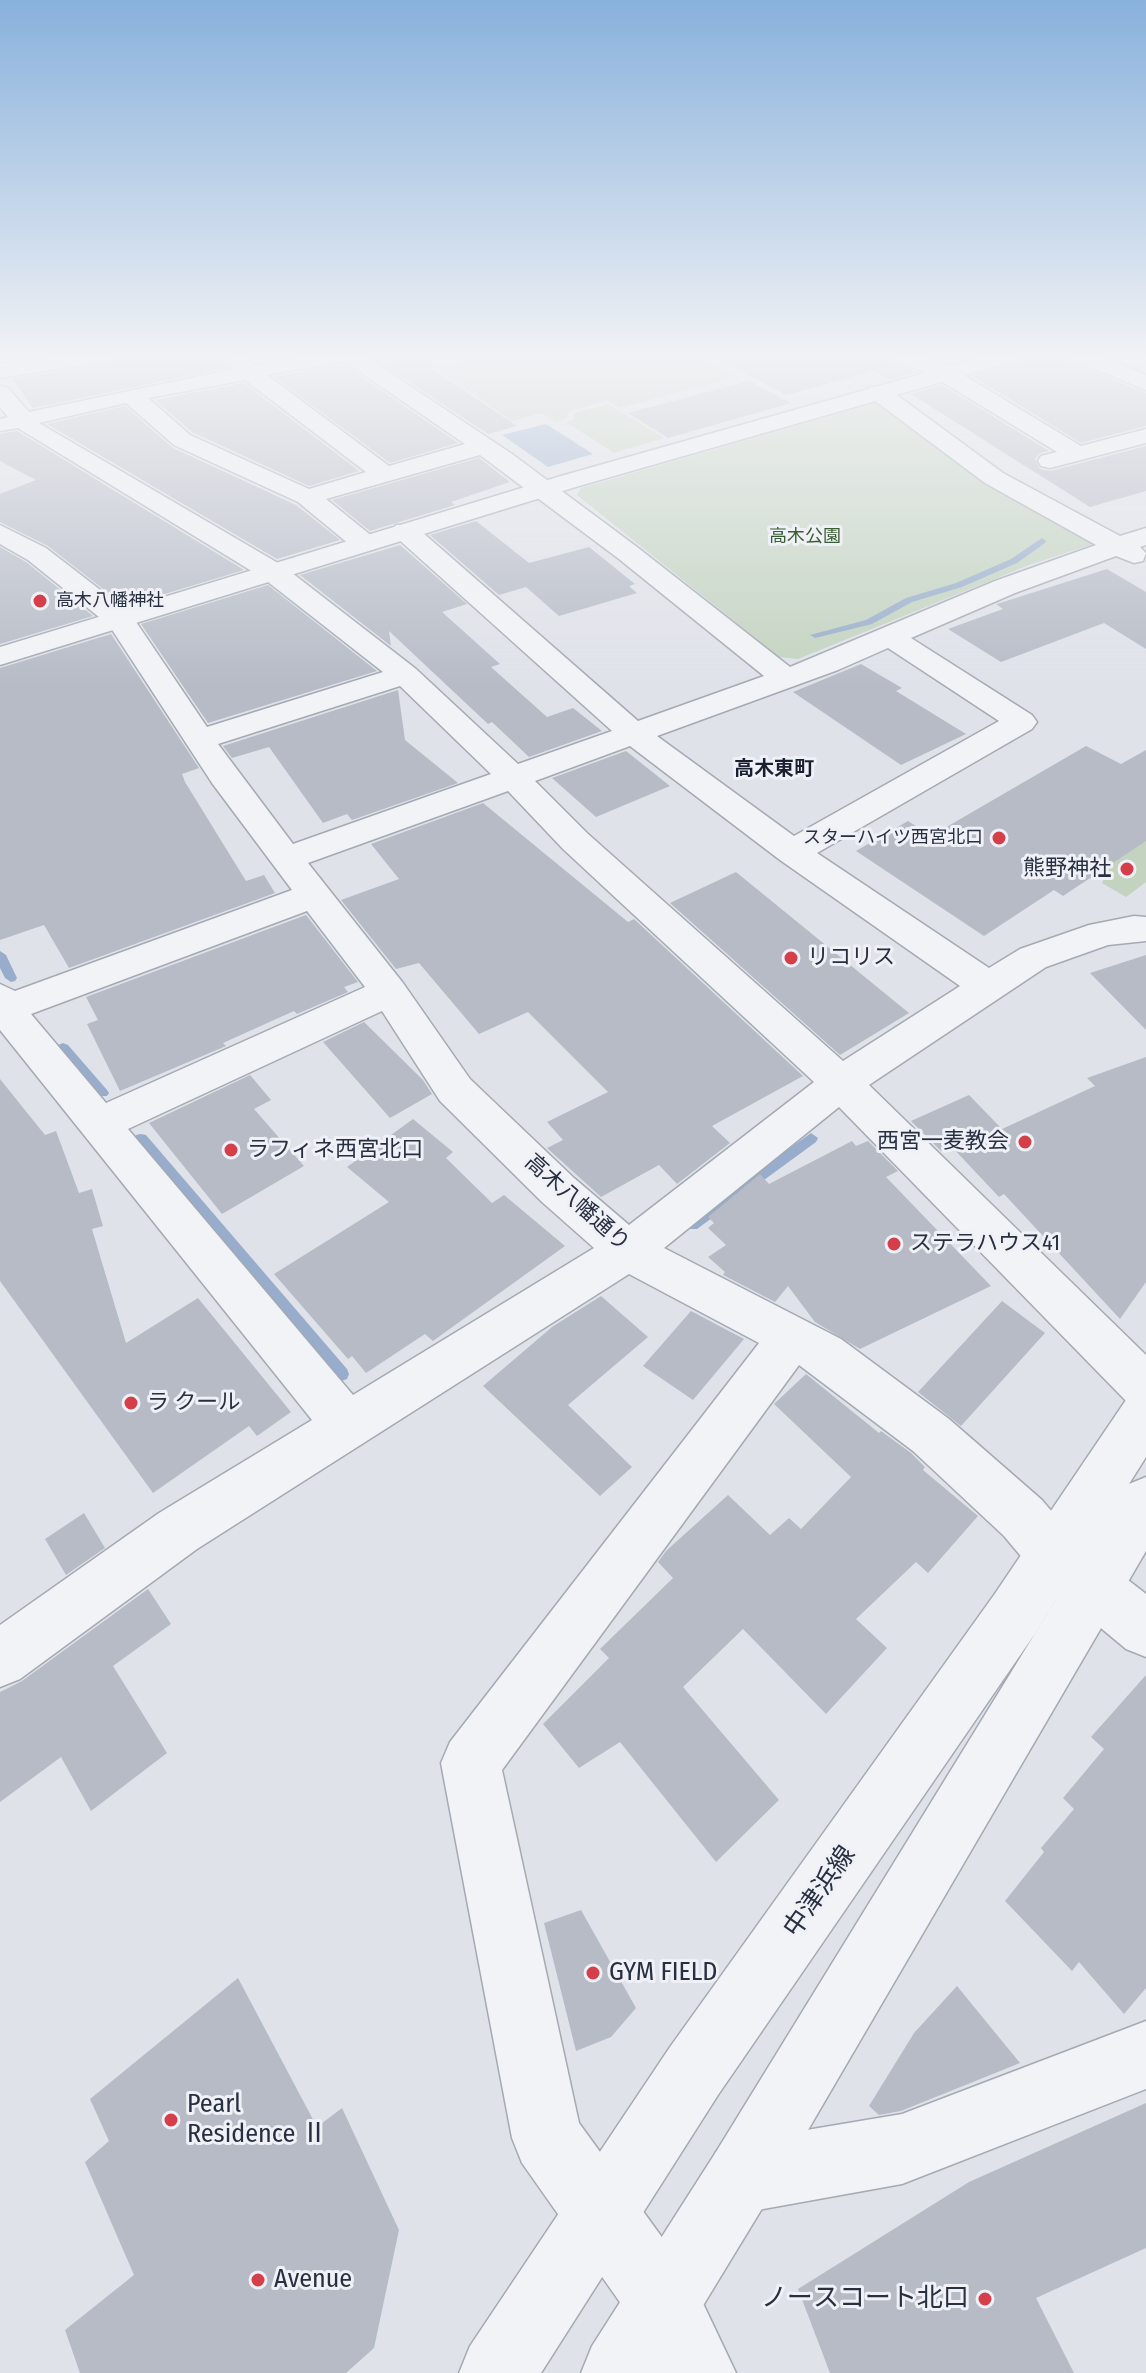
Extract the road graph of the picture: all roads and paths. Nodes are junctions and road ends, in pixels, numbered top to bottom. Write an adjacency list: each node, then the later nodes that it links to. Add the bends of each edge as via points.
1 (94, 465): 19 (street)
2 (236, 465): 12 (street)
3 (372, 465): 9 (street)
4 (417, 465): 9 (street)
5 (510, 465): 11 (street)
6 (627, 465): 11 (street)
7 (976, 465): 10 (street)
8 (1037, 465): 10 (street)
9 (384, 474): 12 (street)
10 (994, 478): 17 (street)
11 (543, 489): 13 (street); 24 (street)
12 (307, 497): 16 (street)
13 (405, 531): 16 (street); 25 (street)
14 (0, 533): 20 (street, 高木八幡通り, via 37,554)
15 (1146, 536): 17 (street)
16 (364, 543): 19 (street)
17 (1117, 545): 18 (street); 21 (street)
18 (1146, 562)
19 (273, 572): 20 (street); 23 (street)
20 (120, 619): 22 (street); 26 (street, 高木八幡通り)
21 (890, 637): 24 (street); 28 (street, via 1021,722)
22 (0, 656)
23 (405, 675): 26 (street); 27 (street)
24 (786, 679): 25 (street)
25 (633, 733): 27 (street); 28 (street)
26 (198, 740): 29 (street, 高木八幡通り)
27 (513, 777): 29 (street); 35 (street, via 575,841)
28 (792, 852): 32 (street)
29 (286, 859): 30 (street, 高木八幡通り)
30 (314, 895): 33 (street, 高木八幡通り); 34 (street)
31 (1146, 929): 32 (street, via 1102,934 1033,958)
32 (988, 986): 35 (street)
33 (389, 992): 36 (street); 37 (street, 高木八幡通り, via 455,1090)
34 (2, 1006): 36 (street)
35 (841, 1083): 37 (street); 39 (street)
36 (100, 1124): 41 (street)
37 (628, 1251): 38 (street, 高木八幡通り); 41 (street)
38 (793, 1336): 43 (street, 高木八幡通り, via 931,1435); 48 (street, via 471,1763 547,2138)
39 (1146, 1388)
40 (1146, 1413): 43 (street, 中津浜線)
41 (346, 1425): 45 (street, via 178,1531)
42 (1146, 1502): 43 (street, 中津浜線)
43 (1073, 1571): 44 (street, 高木八幡通り); 47 (street, 中津浜線); 48 (street, 中津浜線, via 694,2071)
44 (1146, 1629)
45 (0, 1659)
46 (1146, 2055): 47 (street, via 902,2149)
47 (741, 2177): 49 (street, 中津浜線)
48 (599, 2215): 49 (street); 50 (street, 中津浜線)
49 (664, 2302): 51 (street, 中津浜線); 52 (street)
50 (497, 2373)
51 (619, 2373)
52 (698, 2373)

